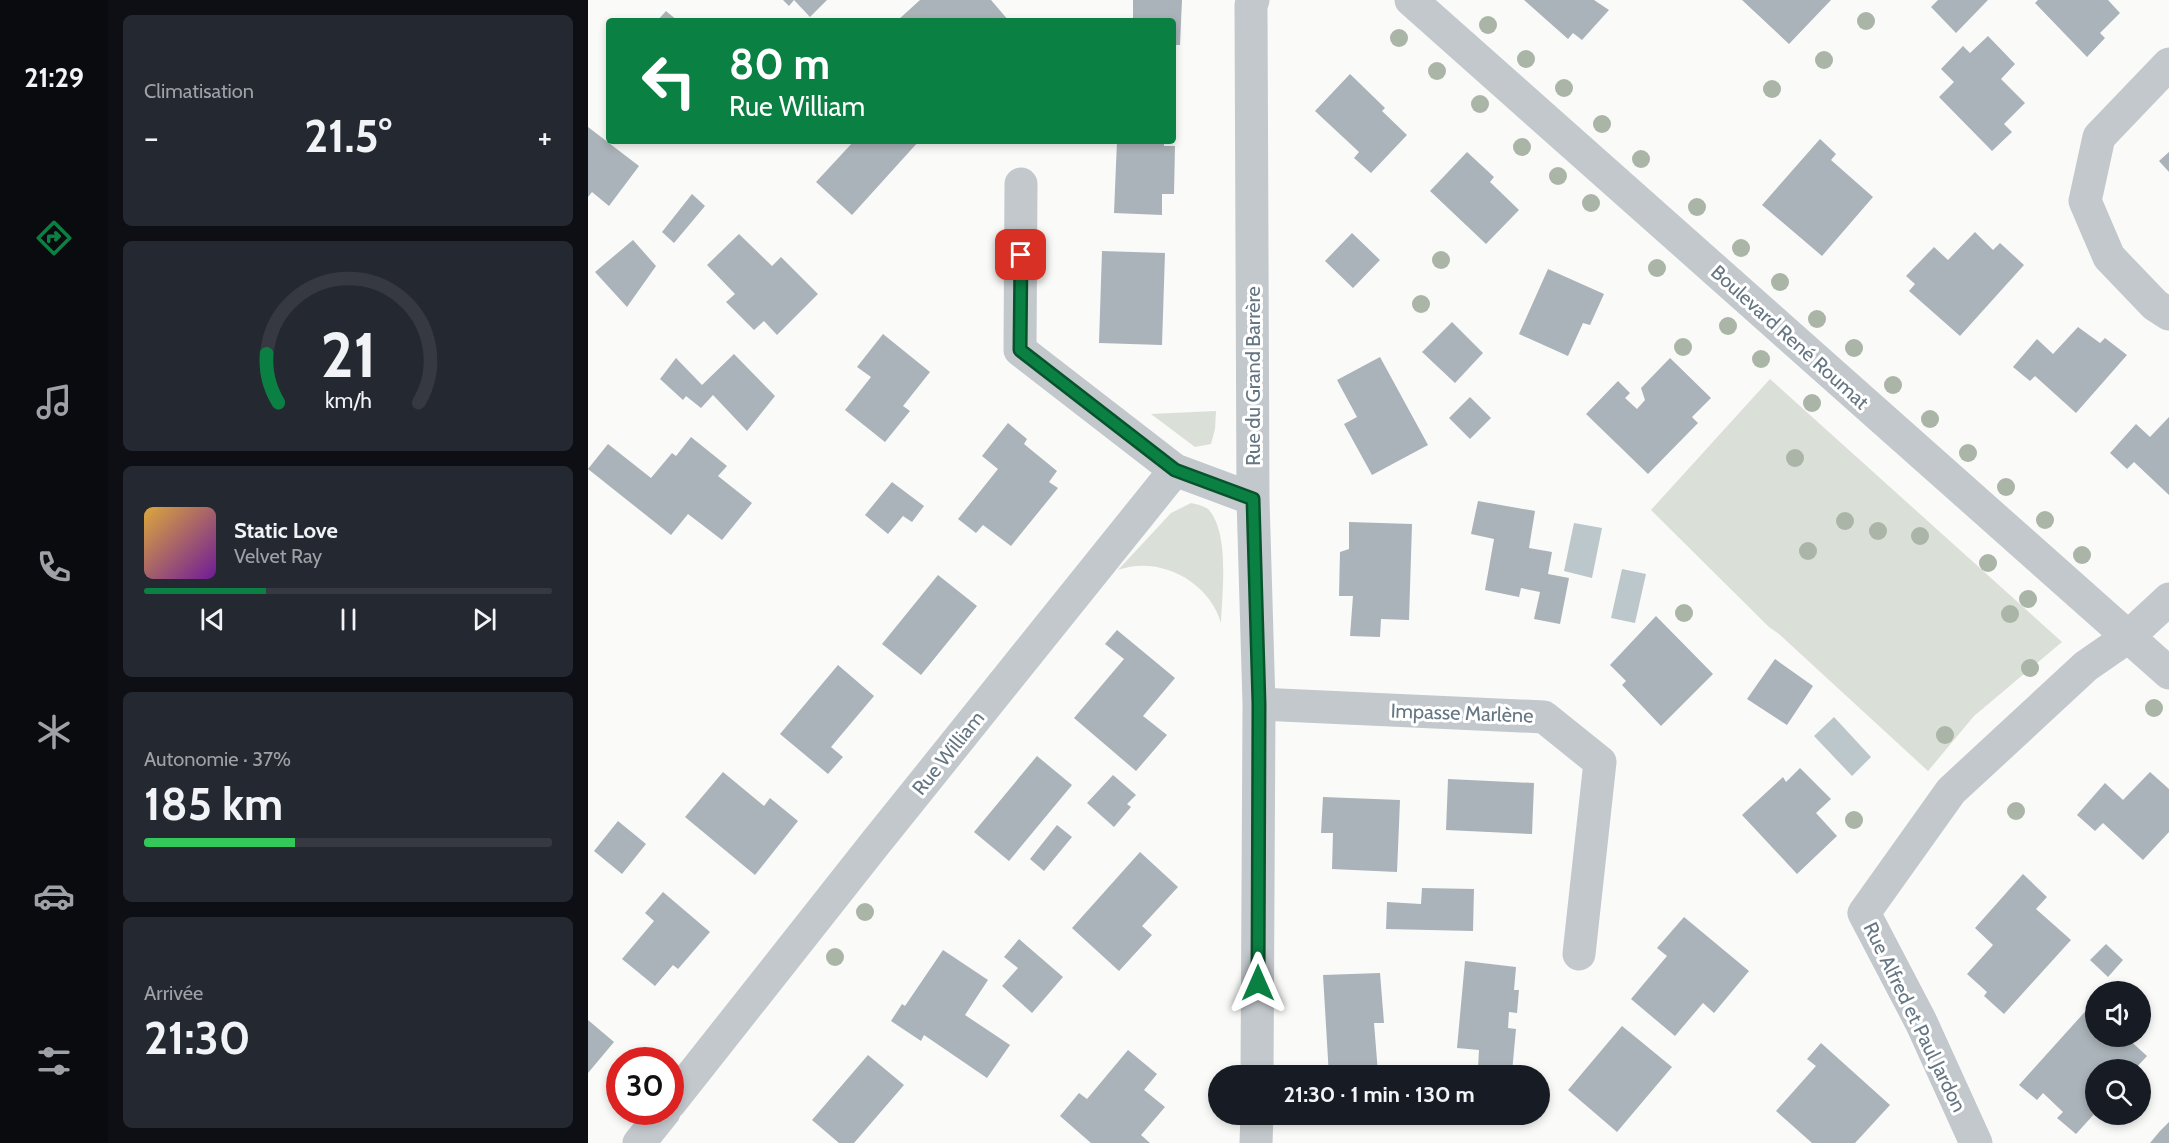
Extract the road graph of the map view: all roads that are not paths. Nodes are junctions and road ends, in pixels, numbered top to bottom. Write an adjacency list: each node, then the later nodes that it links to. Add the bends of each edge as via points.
1 (1253, 0): 7 (street, Rue du Grand Barrère)
2 (1411, 0): 9 (street, Boulevard René Roumat)
3 (2169, 64): 5 (street, via 2099,137 2085,201 2109,257 2155,305)
4 (1021, 184): 6 (street, via 1020,350)
5 (2169, 314)
6 (1175, 470): 7 (street); 14 (street, Rue William)
7 (1253, 499): 11 (street, Rue du Grand Barrère)
8 (2169, 599): 9 (street)
9 (2128, 637): 10 (street, Boulevard René Roumat); 19 (street, Rue Alfred et Paul Jardon, via 2086,666 1951,791 1864,913 1921,1022)
10 (2169, 673)
11 (1259, 704): 12 (street, Impasse Marlène, via 1544,717 1600,762); 13 (street, Rue du Grand Barrère)
12 (1579, 954)
13 (1257, 1065)
14 (684, 1085)
15 (654, 1125): 17 (street)
16 (1257, 1125): 18 (street)
17 (639, 1143)
18 (1256, 1143)
19 (1976, 1143)

